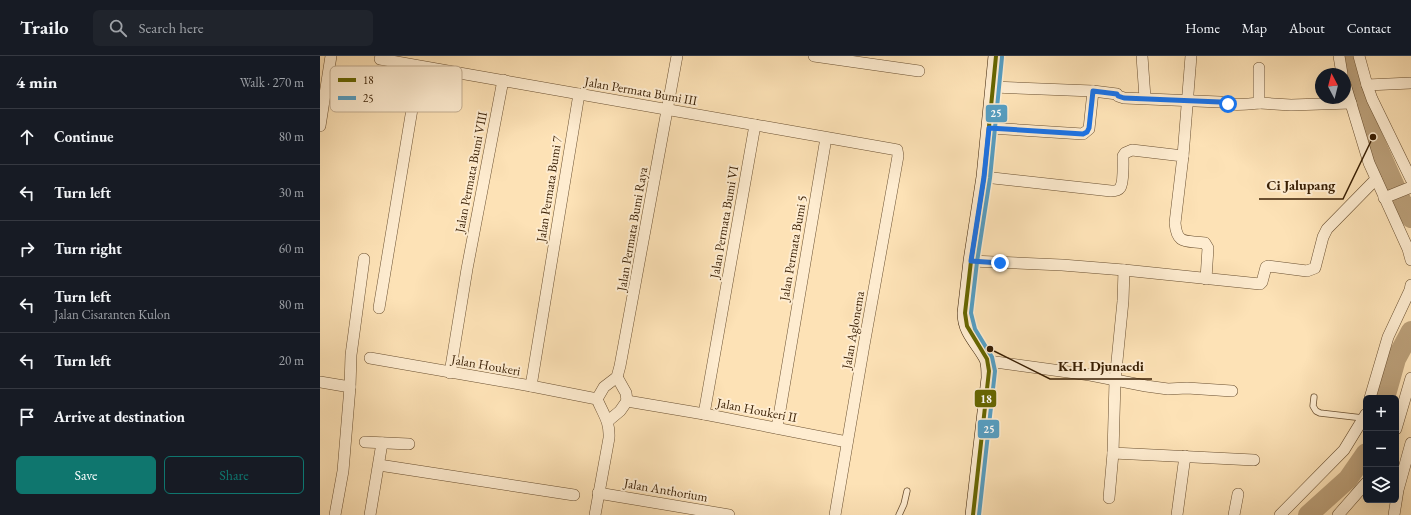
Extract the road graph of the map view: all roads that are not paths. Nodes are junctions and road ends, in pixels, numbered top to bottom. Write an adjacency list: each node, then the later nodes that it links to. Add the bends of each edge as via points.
1 (331, 56): 29 (street)
2 (677, 56): 26 (street, Jalan Permata Bumi Raya)
3 (814, 56): 13 (street)
4 (996, 56): 18 (main road)
5 (1142, 56): 21 (street)
6 (1192, 56): 22 (street)
7 (1339, 56): 12 (street)
8 (1359, 56): 17 (street)
9 (380, 59): 10 (street, Jalan Permata Bumi III)
10 (414, 66)
11 (1259, 68): 23 (street)
12 (1341, 68)
13 (919, 71)
14 (462, 74): 15 (street, Jalan Permata Bumi III)
15 (503, 80): 20 (street, Jalan Permata Bumi III); 48 (street, Jalan Permata Bumi VIII, via 466,269)
16 (1411, 83): 17 (street)
17 (1367, 85): 36 (street)
18 (993, 87): 19 (street); 30 (main road)
19 (1093, 91): 21 (street, via 1117,94 1124,98); 30 (street, via 1089,128 1083,134)
20 (579, 94): 26 (street, Jalan Permata Bumi III); 53 (street, Jalan Permata Bumi 7)
21 (1145, 98): 22 (street)
22 (1188, 101): 23 (street, via 1234,105); 33 (street)
23 (1260, 103): 25 (street)
24 (1351, 103): 35 (street)
25 (1321, 104)
26 (668, 109): 28 (street, Jalan Permata Bumi III); 49 (street, Jalan Permata Bumi Raya)
27 (412, 112): 44 (street)
28 (755, 125): 31 (street, Jalan Permata Bumi III); 45 (street, Jalan Permata Bumi VI)
29 (320, 126)
30 (989, 128): 34 (main road)
31 (826, 138): 32 (street, Jalan Permata Bumi III); 65 (street, Jalan Permata Bumi 5)
32 (897, 150): 67 (street, Jalan Aglonema)
33 (1183, 156): 34 (street, via 1132,150 1125,153 1122,183 1117,191); 42 (street, via 1176,232 1183,240 1207,245)
34 (984, 177): 40 (main road)
35 (1376, 179): 37 (street); 42 (street, via 1327,229 1315,268 1307,271 1268,266 1262,282 1258,284)
36 (1410, 185): 37 (street)
37 (1386, 197): 39 (street)
38 (364, 259): 54 (street, via 351,356)
39 (1411, 260)
40 (971, 261): 41 (street); 47 (main road, via 965,320 967,329)
41 (1124, 270): 42 (street); 51 (street)
42 (1206, 279)
43 (1411, 285): 56 (street, via 1388,337)
44 (379, 308)
45 (720, 323): 60 (street, Jalan Houkeri II)
46 (370, 358): 48 (street, Jalan Houkeri)
47 (988, 361): 51 (street, via 1090,375); 87 (main road, via 989,378)
48 (450, 373): 53 (street, Jalan Houkeri)
49 (617, 377): 58 (street, via 604,387); 59 (street, via 626,393)
50 (1411, 378): 63 (street)
51 (1115, 381): 55 (street, via 1168,389); 71 (street)
52 (320, 382): 54 (street)
53 (531, 386): 58 (street, Jalan Houkeri)
54 (350, 387): 81 (street, via 343,471)
55 (1232, 391)
56 (1371, 395)
57 (1314, 397): 61 (lane, via 1313,406 1320,413)
58 (597, 399): 64 (street)
59 (627, 401): 60 (street); 64 (street)
60 (704, 414): 65 (street, Jalan Houkeri II)
61 (1363, 416)
62 (1363, 419): 90 (street, via 1344,450)
63 (1399, 419)
64 (608, 421): 77 (street, via 609,438)
65 (777, 428): 67 (street, Jalan Houkeri II)
66 (365, 442): 68 (street)
67 (847, 442): 85 (street, Jalan Aglonema)
68 (382, 443): 70 (street); 74 (street)
69 (1411, 443): 92 (street)
70 (409, 444)
71 (1113, 453): 72 (street); 80 (street)
72 (1185, 456): 73 (street); 88 (street)
73 (1254, 460)
74 (379, 466): 79 (street); 82 (street)
75 (1363, 486): 91 (street)
76 (907, 491): 86 (lane)
77 (598, 493): 83 (street); 84 (street, Jalan Anthorium)
78 (1238, 494): 89 (street)
79 (574, 495)
80 (1109, 498)
81 (335, 515)
82 (370, 515)
83 (595, 515)
84 (729, 515)
85 (835, 515)
86 (899, 515)
87 (973, 515)
88 (1177, 515)
89 (1234, 515)
90 (1280, 515)
91 (1338, 515)
92 (1394, 515)

